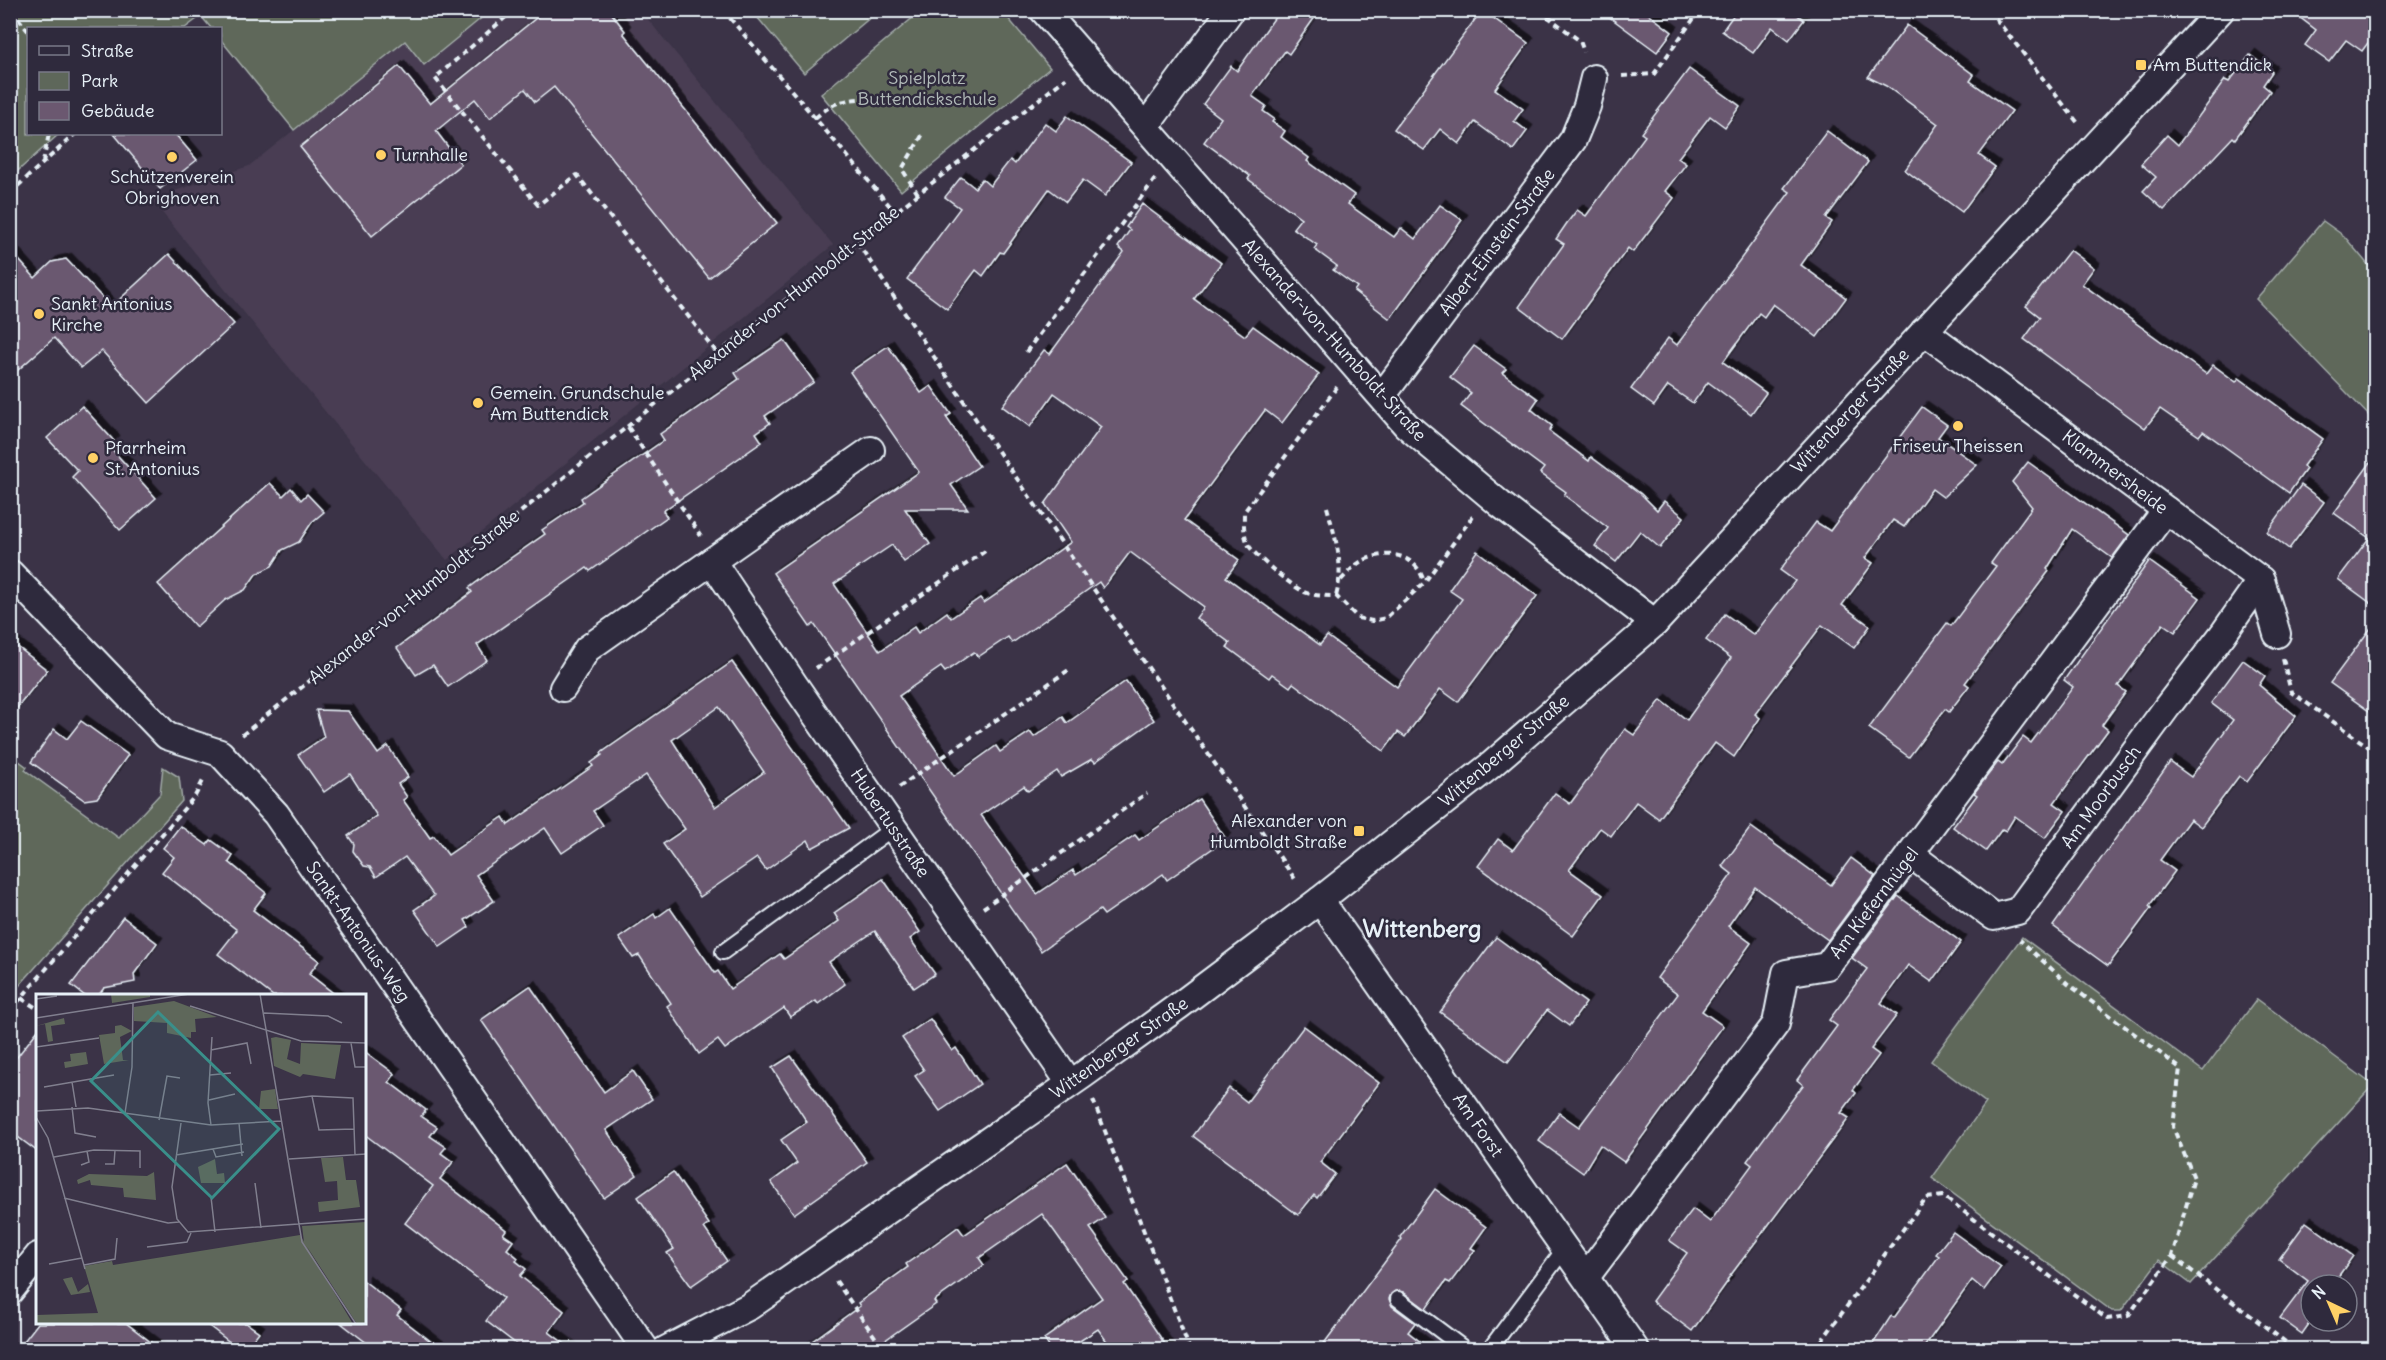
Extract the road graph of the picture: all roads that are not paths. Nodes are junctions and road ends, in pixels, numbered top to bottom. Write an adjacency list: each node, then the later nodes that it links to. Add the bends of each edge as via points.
1 (1043, 10): 5 (street, Alexander-von-Humboldt-Straße)
2 (1231, 10): 5 (street)
3 (2222, 10): 6 (street, Wittenberger Straße)
4 (1594, 78): 7 (street, Albert-Einstein-Straße, via 1573,140)
5 (1146, 126): 7 (street, Alexander-von-Humboldt-Straße)
6 (1924, 331): 9 (street, Klammersheide); 13 (street, Wittenberger Straße)
7 (1382, 396): 13 (street, Alexander-von-Humboldt-Straße, via 1406,426)
8 (871, 450): 10 (street)
9 (2166, 510): 12 (street, Klammersheide); 17 (street, Am Kiefernhügel)
10 (712, 561): 15 (street, via 587,649); 16 (street, Hubertusstraße)
11 (10, 573): 26 (street, Sankt-Antonius-Weg, via 167,736 220,753 276,814)
12 (2261, 580): 14 (street); 17 (street, Am Moorbusch, via 2018,911 1994,917)
13 (1654, 623): 18 (street, Wittenberger Straße, via 1491,765)
14 (2277, 634)
15 (563, 688)
16 (893, 828): 19 (lane); 20 (street, Hubertusstraße)
17 (1910, 854): 23 (street, Am Kiefernhügel, via 1827,966 1786,973 1776,1023)
18 (1316, 903): 20 (street, Wittenberger Straße); 21 (street, Am Forst)
19 (723, 952)
20 (1076, 1079): 27 (street, Wittenberger Straße, via 750,1306)
21 (1565, 1248): 23 (street, Am Forst); 29 (lane)
22 (36, 1258): 24 (street)
23 (1586, 1278): 30 (street, Am Forst)
24 (10, 1291)
25 (1398, 1299): 28 (lane)
26 (646, 1350)
27 (665, 1350)
28 (1466, 1350)
29 (1488, 1350)
30 (1636, 1350)

